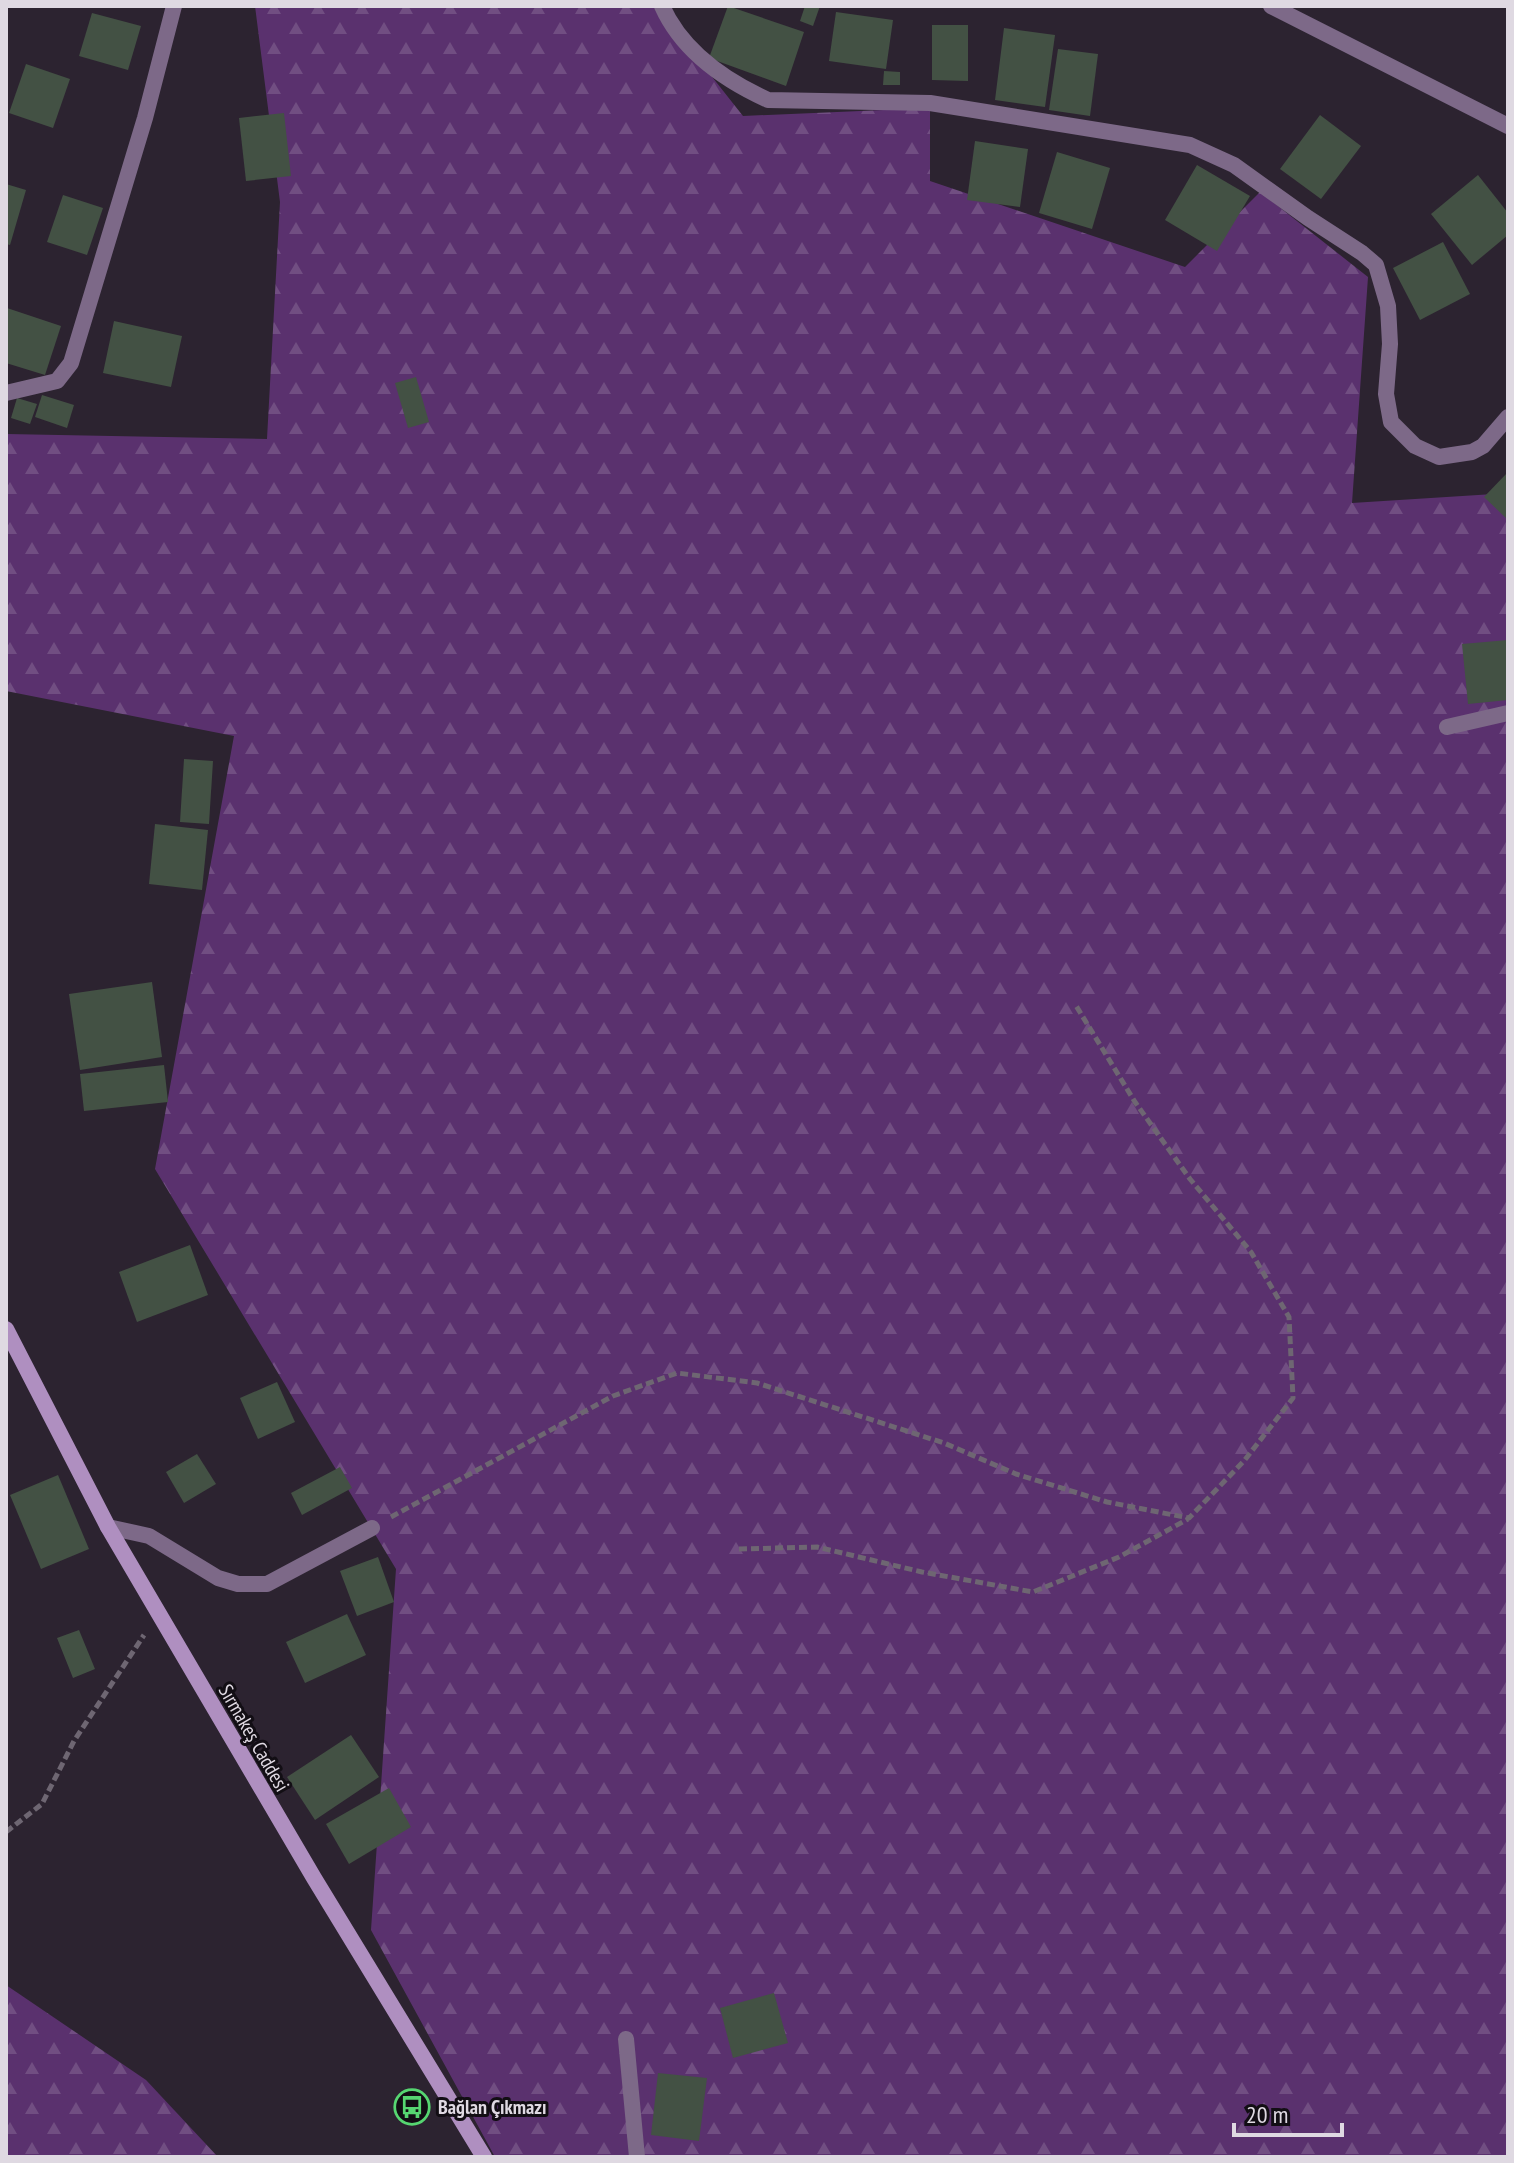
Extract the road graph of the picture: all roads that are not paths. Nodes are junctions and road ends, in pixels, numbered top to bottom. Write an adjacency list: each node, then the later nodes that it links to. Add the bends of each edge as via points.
1 (174, 6): 5 (street, via 71,363 57,381)
2 (662, 6): 6 (street, via 703,62 768,100 930,103 1190,145 1234,165 1376,265 1388,306 1386,394 1391,422 1415,446 1439,457 1472,452)
3 (1271, 6): 4 (street)
4 (1508, 126)
5 (6, 393)
6 (1508, 417)
7 (1508, 713): 8 (street)
8 (1447, 727)
9 (6, 1329): 10 (main road, Sırmakeş Caddesi)
10 (108, 1527): 11 (street, via 149,1536 218,1578 238,1584 267,1584); 13 (main road, Sırmakeş Caddesi)
11 (372, 1528)
12 (626, 2039): 14 (street)
13 (484, 2157)
14 (637, 2157)

